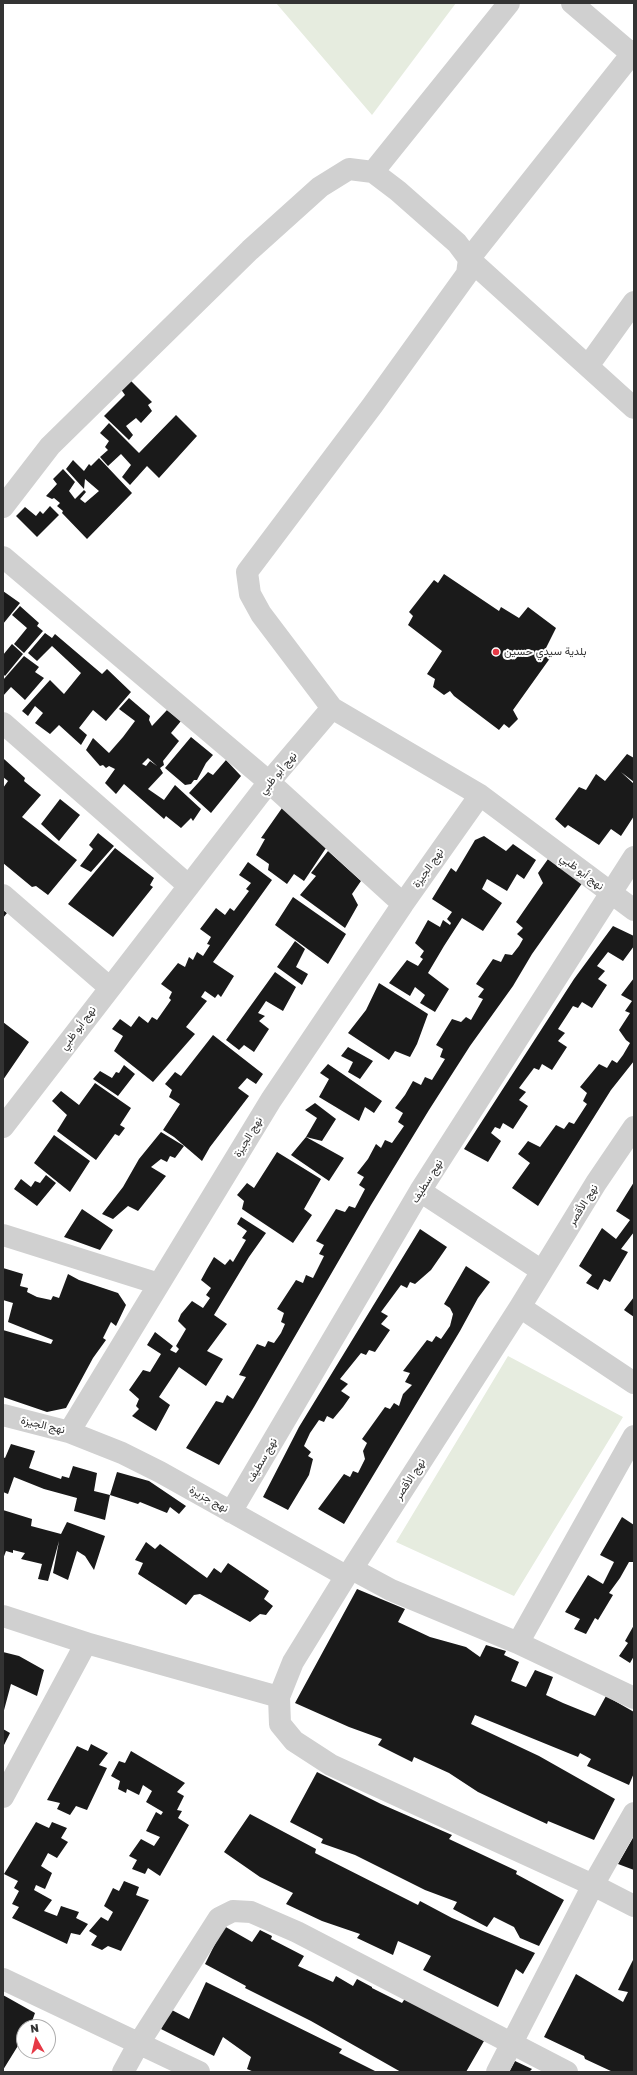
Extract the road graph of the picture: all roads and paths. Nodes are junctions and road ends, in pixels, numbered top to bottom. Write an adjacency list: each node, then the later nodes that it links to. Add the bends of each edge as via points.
1 (509, 3): 4 (street)
2 (572, 3): 3 (street)
3 (633, 54): 5 (street)
4 (373, 172): 5 (street, via 423,211 457,243); 9 (street, via 349,170 320,187 50,446)
5 (469, 259): 7 (street); 11 (street, via 467,274 247,572 250,594 260,614)
6 (634, 302): 7 (street)
7 (588, 366): 8 (street)
8 (634, 408)
9 (3, 506)
10 (3, 557): 13 (street)
11 (332, 708): 13 (street, نهج أبو ظبي); 14 (street, نهج أبو ظبي)
12 (3, 723): 16 (street)
13 (269, 782): 16 (street, نهج أبو ظبي); 19 (street)
14 (480, 795): 17 (street, نهج أبو ظبي); 19 (street, نهج الجيزة)
15 (634, 857): 17 (street, نهج سطيف)
16 (188, 886): 21 (street, نهج أبو ظبي)
17 (611, 893): 20 (street, نهج أبو ظبي); 24 (street, نهج سطيف)
18 (3, 895): 21 (street)
19 (403, 904): 27 (street, نهج الجيزة, via 271,1100)
20 (634, 910)
21 (109, 987): 22 (street, نهج أبو ظبي)
22 (3, 1127)
23 (634, 1127): 26 (street, نهج الأقصر)
24 (420, 1191): 26 (street); 33 (street, نهج سطيف)
25 (3, 1235): 27 (street)
26 (542, 1271): 28 (street, نهج الأقصر)
27 (159, 1284): 31 (street, نهج الجيزة)
28 (520, 1307): 29 (street); 34 (street, نهج الأقصر)
29 (634, 1383)
30 (3, 1415): 31 (street, نهج الجيزة)
31 (69, 1432): 33 (street, نهج جزيرة, via 122,1453)
32 (634, 1436): 37 (street)
33 (231, 1512): 34 (street, نهج جزيرة)
34 (349, 1572): 37 (street); 38 (street, نهج الأقصر, via 293,1662)
35 (3, 1616): 36 (street)
36 (86, 1643): 38 (street); 40 (street)
37 (518, 1643): 39 (street)
38 (279, 1697): 42 (street, via 280,1724 294,1741 331,1765)
39 (634, 1698)
40 (3, 1797)
41 (634, 1813): 42 (street)
42 (593, 1885): 43 (street); 46 (street)
43 (634, 1906)
44 (3, 1979): 45 (street)
45 (139, 2043): 46 (street, via 219,1918 233,1911 251,1912 297,1932); 47 (street); 48 (street)
46 (514, 2043): 49 (street); 50 (street)
47 (123, 2072)
48 (199, 2072)
49 (497, 2072)
50 (567, 2072)

